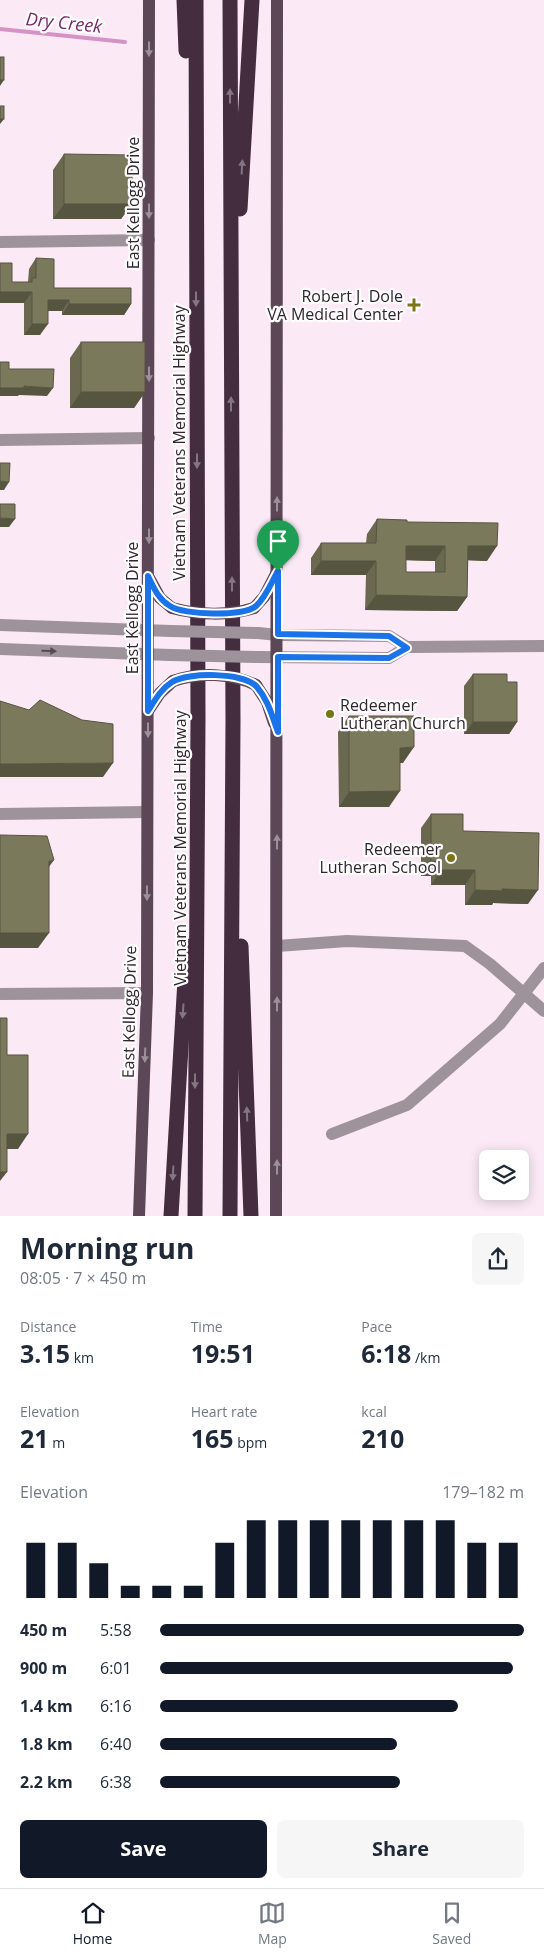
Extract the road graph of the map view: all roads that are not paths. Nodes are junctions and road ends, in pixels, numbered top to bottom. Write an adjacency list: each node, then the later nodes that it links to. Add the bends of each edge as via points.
1 (149, 0): 7 (main road, East Kellogg Drive, one-way to 7)
2 (184, 0): 9 (highway)
3 (196, 0): 9 (highway, Vietnam Veterans Memorial Highway)
4 (230, 0): 10 (highway, one-way to 4)
5 (252, 0): 10 (highway, one-way to 5)
6 (277, 0): 13 (main road, one-way to 6)
7 (149, 240): 8 (street); 11 (main road, East Kellogg Drive, one-way to 11)
8 (0, 242)
9 (196, 250): 24 (highway, Vietnam Veterans Memorial Highway, one-way to 24)
10 (231, 372): 25 (highway, one-way to 10)
11 (149, 438): 12 (street); 14 (main road, East Kellogg Drive, one-way to 14)
12 (0, 440)
13 (278, 571): 14 (main road, bridge, via 254,608 239,613 187,612 172,608 160,598); 17 (main road)
14 (148, 576): 16 (main road, East Kellogg Drive)
15 (0, 625): 16 (street)
16 (148, 629): 17 (street, bridge); 21 (main road, East Kellogg Drive)
17 (278, 634): 19 (street, via 389,636); 22 (main road)
18 (544, 646): 19 (street)
19 (407, 648): 22 (street, via 389,658)
20 (0, 649): 21 (street, one-way to 21)
21 (148, 654): 22 (street, bridge); 23 (main road, East Kellogg Drive)
22 (278, 657): 26 (main road)
23 (148, 711): 26 (main road, bridge, via 173,681 187,676 242,678 256,685 267,702); 27 (main road, East Kellogg Drive, one-way to 27)
24 (198, 718): 37 (highway, one-way to 37, via 189,924); 38 (highway, Vietnam Veterans Memorial Highway, one-way to 38)
25 (233, 720): 39 (highway); 40 (highway, one-way to 25)
26 (278, 732): 29 (main road, one-way to 26)
27 (147, 812): 28 (street); 31 (main road, East Kellogg Drive, one-way to 31)
28 (0, 814)
29 (277, 946): 32 (street, via 347,941 465,946); 41 (main road, one-way to 29)
30 (544, 968): 32 (street)
31 (147, 993): 33 (street); 36 (main road, East Kellogg Drive, one-way to 36)
32 (524, 993): 34 (street); 35 (street, via 500,1024 407,1105)
33 (0, 994)
34 (544, 1011)
35 (332, 1134)
36 (139, 1216)
37 (170, 1216)
38 (194, 1216)
39 (230, 1216)
40 (251, 1216)
41 (276, 1216)

